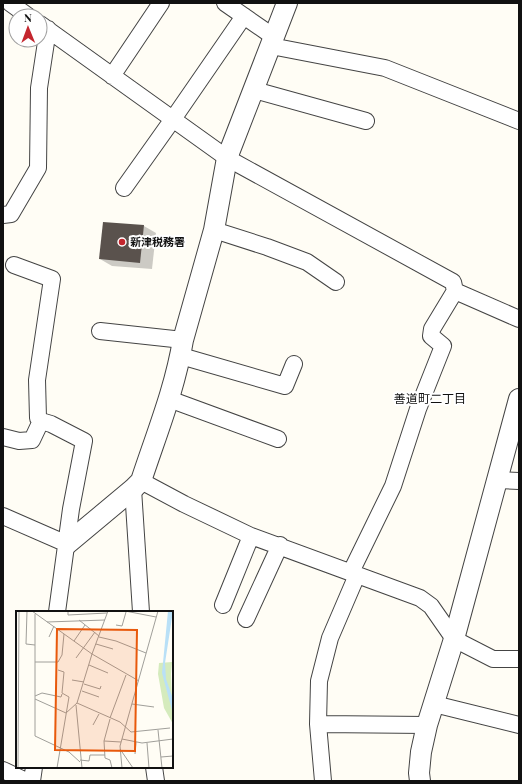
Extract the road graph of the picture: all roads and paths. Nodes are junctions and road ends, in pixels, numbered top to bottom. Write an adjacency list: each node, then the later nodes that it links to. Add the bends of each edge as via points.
1 (161, 3): 8 (street)
2 (225, 3): 4 (street)
3 (287, 3): 6 (street)
4 (244, 16): 6 (street); 10 (street)
5 (48, 30): 8 (street)
6 (273, 42): 9 (street); 12 (street, via 385,68)
7 (42, 48): 15 (street, via 38,168 11,214)
8 (112, 76): 10 (street)
9 (254, 90): 11 (street); 13 (street)
10 (173, 119): 13 (street); 14 (street)
11 (366, 121)
12 (519, 121)
13 (227, 158): 16 (street); 19 (street, via 453,282)
14 (124, 188)
15 (3, 215)
16 (214, 230): 18 (street, via 307,262); 22 (street)
17 (14, 265): 26 (street, via 52,279 38,380 38,418)
18 (336, 282)
19 (455, 291): 20 (street); 36 (street, via 432,329 432,336 443,346 418,408 393,486)
20 (519, 319)
21 (100, 331): 22 (street)
22 (182, 348): 23 (street, via 285,386); 24 (street)
23 (294, 364)
24 (169, 399): 28 (street); 31 (street)
25 (519, 399): 29 (street)
26 (41, 421): 27 (street, via 32,440 20,441); 34 (street, via 84,441)
27 (3, 437)
28 (278, 439)
29 (498, 480): 30 (street); 41 (street)
30 (519, 481)
31 (137, 485): 33 (street); 34 (street); 39 (street)
32 (3, 516): 34 (street)
33 (251, 536): 35 (street); 37 (street)
34 (67, 544): 38 (street)
35 (280, 545): 36 (street); 40 (street)
36 (354, 574): 41 (street, via 420,598 431,606); 44 (street, via 330,638 319,680)
37 (223, 605)
38 (57, 611)
39 (141, 611)
40 (246, 619)
41 (454, 639): 42 (street, via 493,659); 43 (street)
42 (519, 659)
43 (434, 704): 45 (street); 46 (street)
44 (318, 724): 45 (street); 54 (street)
45 (427, 725): 50 (street, via 421,752)
46 (519, 725)
47 (34, 768): 52 (street)
48 (154, 768): 53 (street)
49 (3, 770): 51 (street)
50 (423, 778)
51 (26, 781)
52 (32, 781)
53 (156, 781)
54 (323, 781)

